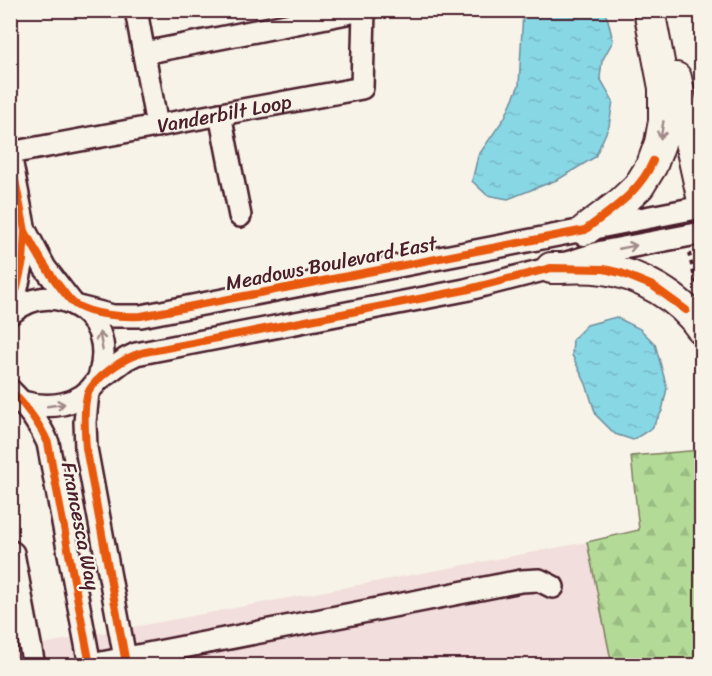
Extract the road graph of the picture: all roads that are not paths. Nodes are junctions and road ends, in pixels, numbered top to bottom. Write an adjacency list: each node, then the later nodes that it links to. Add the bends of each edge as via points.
1 (136, 10): 5 (street)
2 (363, 10): 5 (street); 6 (street, Vanderbilt Loop, via 362,88)
3 (649, 10): 12 (highway, one-way to 12, via 664,88 660,143 639,186)
4 (662, 10): 9 (highway)
5 (144, 53): 7 (street)
6 (220, 114): 7 (street, Vanderbilt Loop); 11 (street)
7 (157, 126): 8 (street, Vanderbilt Loop)
8 (10, 153): 13 (street)
9 (702, 196)
10 (702, 207): 12 (street, Meadows Boulevard East)
11 (240, 216)
12 (585, 230): 17 (street, Meadows Boulevard East, via 141,316 113,316)
13 (25, 231): 16 (street, via 22,268); 17 (street, via 45,268)
14 (702, 233): 15 (street, one-way to 14, via 602,252)
15 (551, 268): 19 (highway, via 604,269 637,279 678,303); 20 (street, via 465,290 136,354)
16 (10, 305)
17 (78, 306): 18 (street, Meadows Boulevard East, via 42,298 21,305); 20 (street, Francesca Way, one-way to 17, via 103,356 100,332)
18 (10, 314)
19 (702, 329)
20 (93, 386): 21 (street, one-way to 20, via 42,406 55,406 78,399); 24 (street, Francesca Way, via 85,422 86,448)
21 (16, 396): 25 (street, Francesca Way, via 37,421 48,443)
22 (10, 550): 26 (street)
23 (553, 587): 24 (street, via 539,580 521,581)
24 (125, 658): 25 (street)
25 (88, 665)
26 (34, 666)

